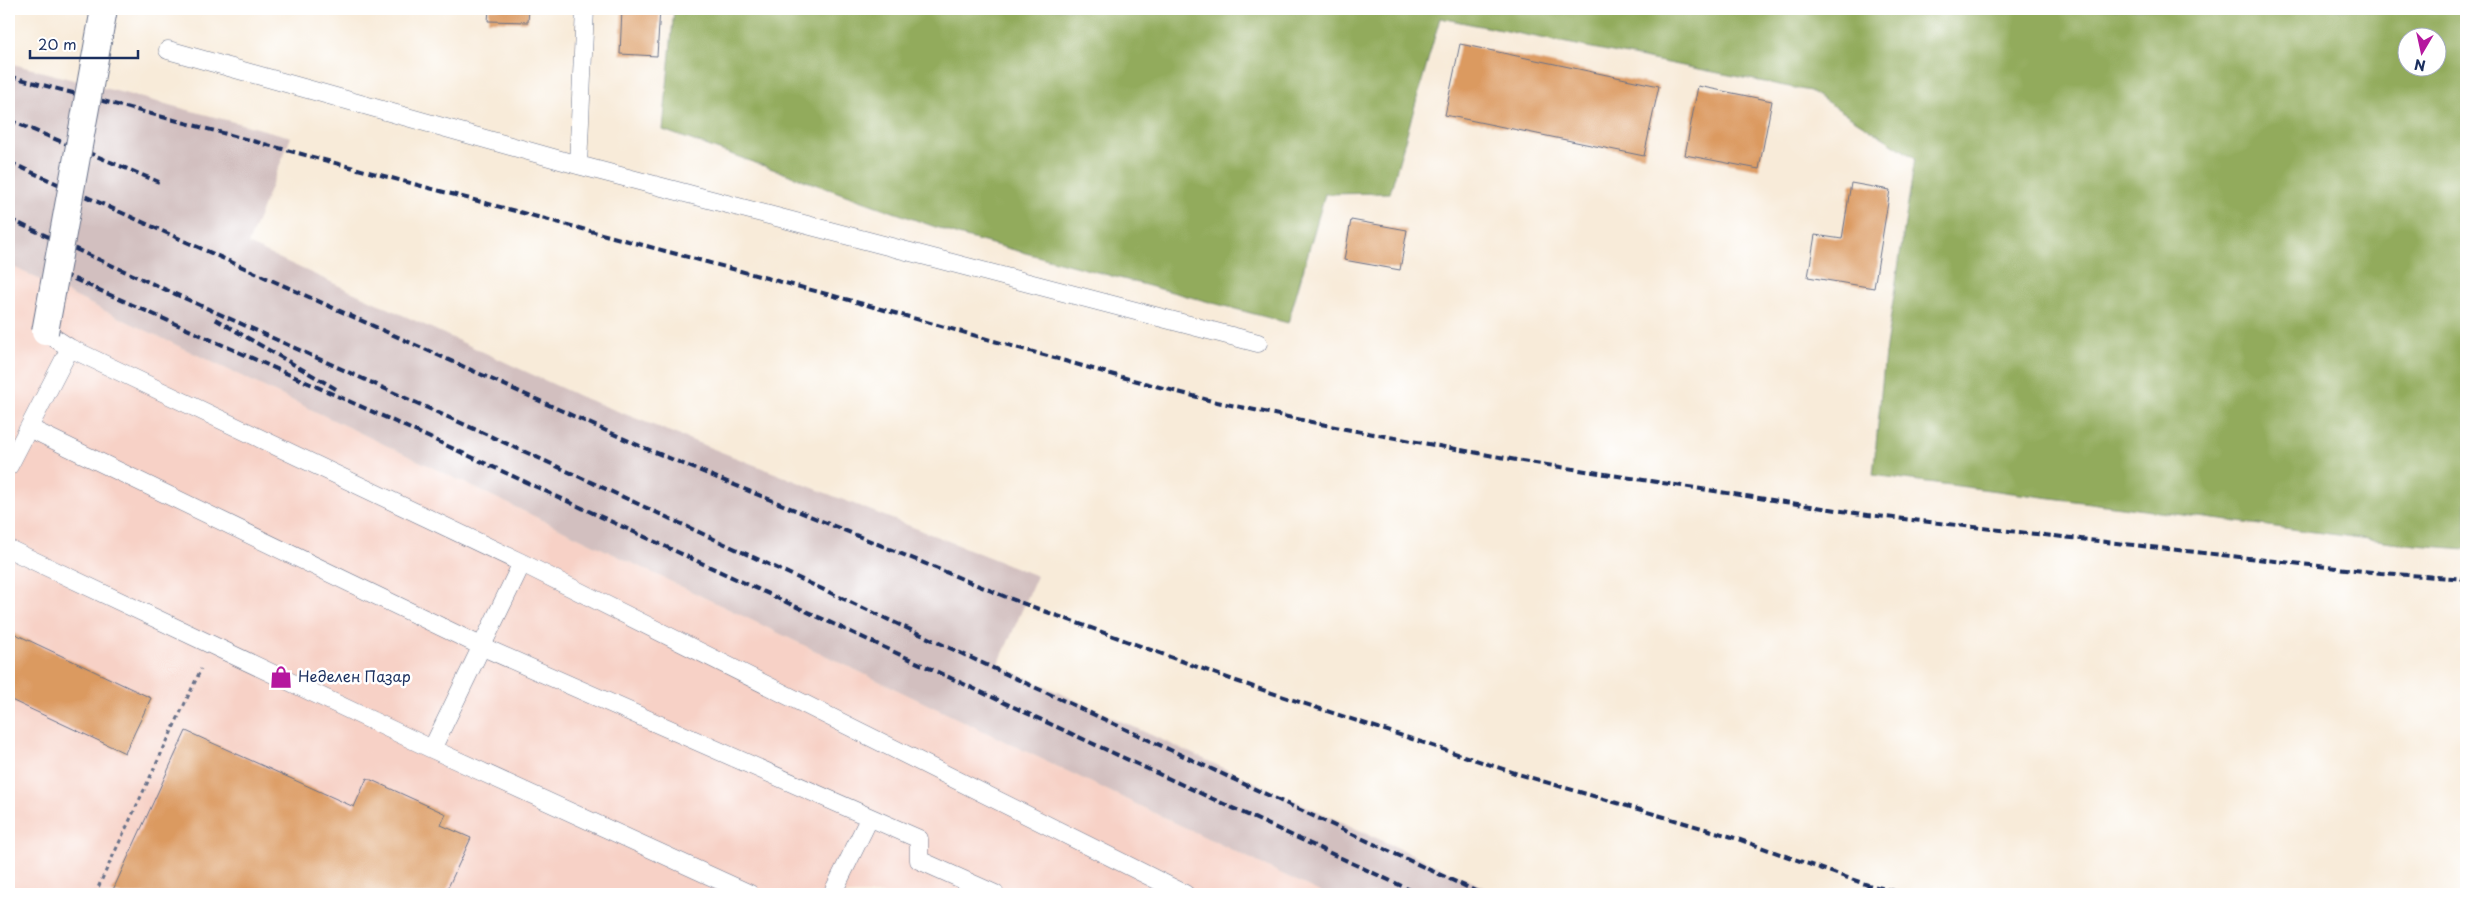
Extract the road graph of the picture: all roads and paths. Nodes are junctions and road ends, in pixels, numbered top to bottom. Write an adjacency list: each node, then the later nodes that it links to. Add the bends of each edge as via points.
1 (104, 9): 5 (street, bridge)
2 (585, 9): 4 (lane)
3 (168, 50): 4 (lane)
4 (578, 165): 6 (lane)
5 (45, 332): 7 (lane)
6 (1258, 343)
7 (70, 348): 8 (lane); 11 (lane)
8 (29, 428): 9 (lane); 13 (lane)
9 (9, 466)
10 (9, 549): 12 (lane)
11 (522, 563): 13 (lane); 22 (lane)
12 (212, 645): 14 (lane); 18 (path)
13 (483, 647): 14 (lane); 15 (lane)
14 (432, 749): 19 (lane)
15 (869, 819): 20 (lane); 21 (lane, via 918,839 919,860)
16 (9, 892): 17 (path)
17 (13, 894)
18 (95, 894)
19 (750, 894)
20 (832, 894)
21 (995, 894)
22 (1185, 894)

